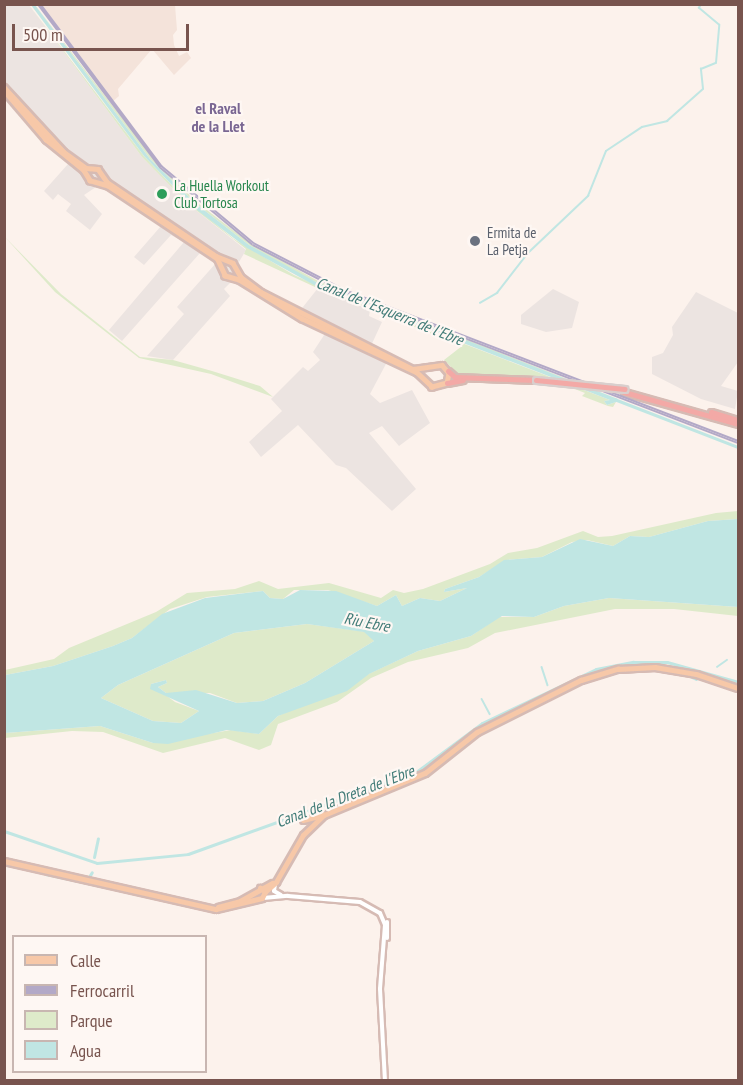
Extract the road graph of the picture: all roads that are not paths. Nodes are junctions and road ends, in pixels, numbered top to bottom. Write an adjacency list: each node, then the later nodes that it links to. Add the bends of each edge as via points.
1 (4, 89): 2 (main road, via 54,144 83,166); 3 (main road, via 46,140)
2 (92, 168): 3 (main road); 4 (main road)
3 (86, 174): 5 (main road)
4 (102, 176): 5 (main road); 6 (main road)
5 (96, 183): 7 (main road, via 108,186 217,260)
6 (228, 262): 7 (main road); 8 (main road, via 235,264)
7 (222, 268): 9 (main road, via 224,275)
8 (237, 271): 9 (main road); 10 (main road, via 261,292 308,319 413,369)
9 (230, 277): 12 (main road, via 302,319)
10 (429, 367): 11 (main road, via 440,364); 12 (main road)
11 (448, 371): 13 (highway, via 455,376); 14 (main road)
12 (425, 379): 14 (main road, via 434,388)
13 (536, 382): 14 (highway); 15 (highway, bridge, via 624,390)
14 (447, 383)
15 (738, 422)
16 (738, 688): 18 (main road, via 703,676 637,667 581,680 489,726 425,773 311,820)
17 (4, 861): 22 (main road)
18 (278, 878): 19 (main road); 20 (main road); 21 (main road, via 273,890)
19 (258, 889): 20 (main road); 20 (main road); 22 (main road, via 240,901)
20 (263, 896): 21 (main road); 22 (main road, via 230,908)
21 (282, 896): 23 (main road, via 370,904 382,917)
22 (209, 908)
23 (385, 1080)

